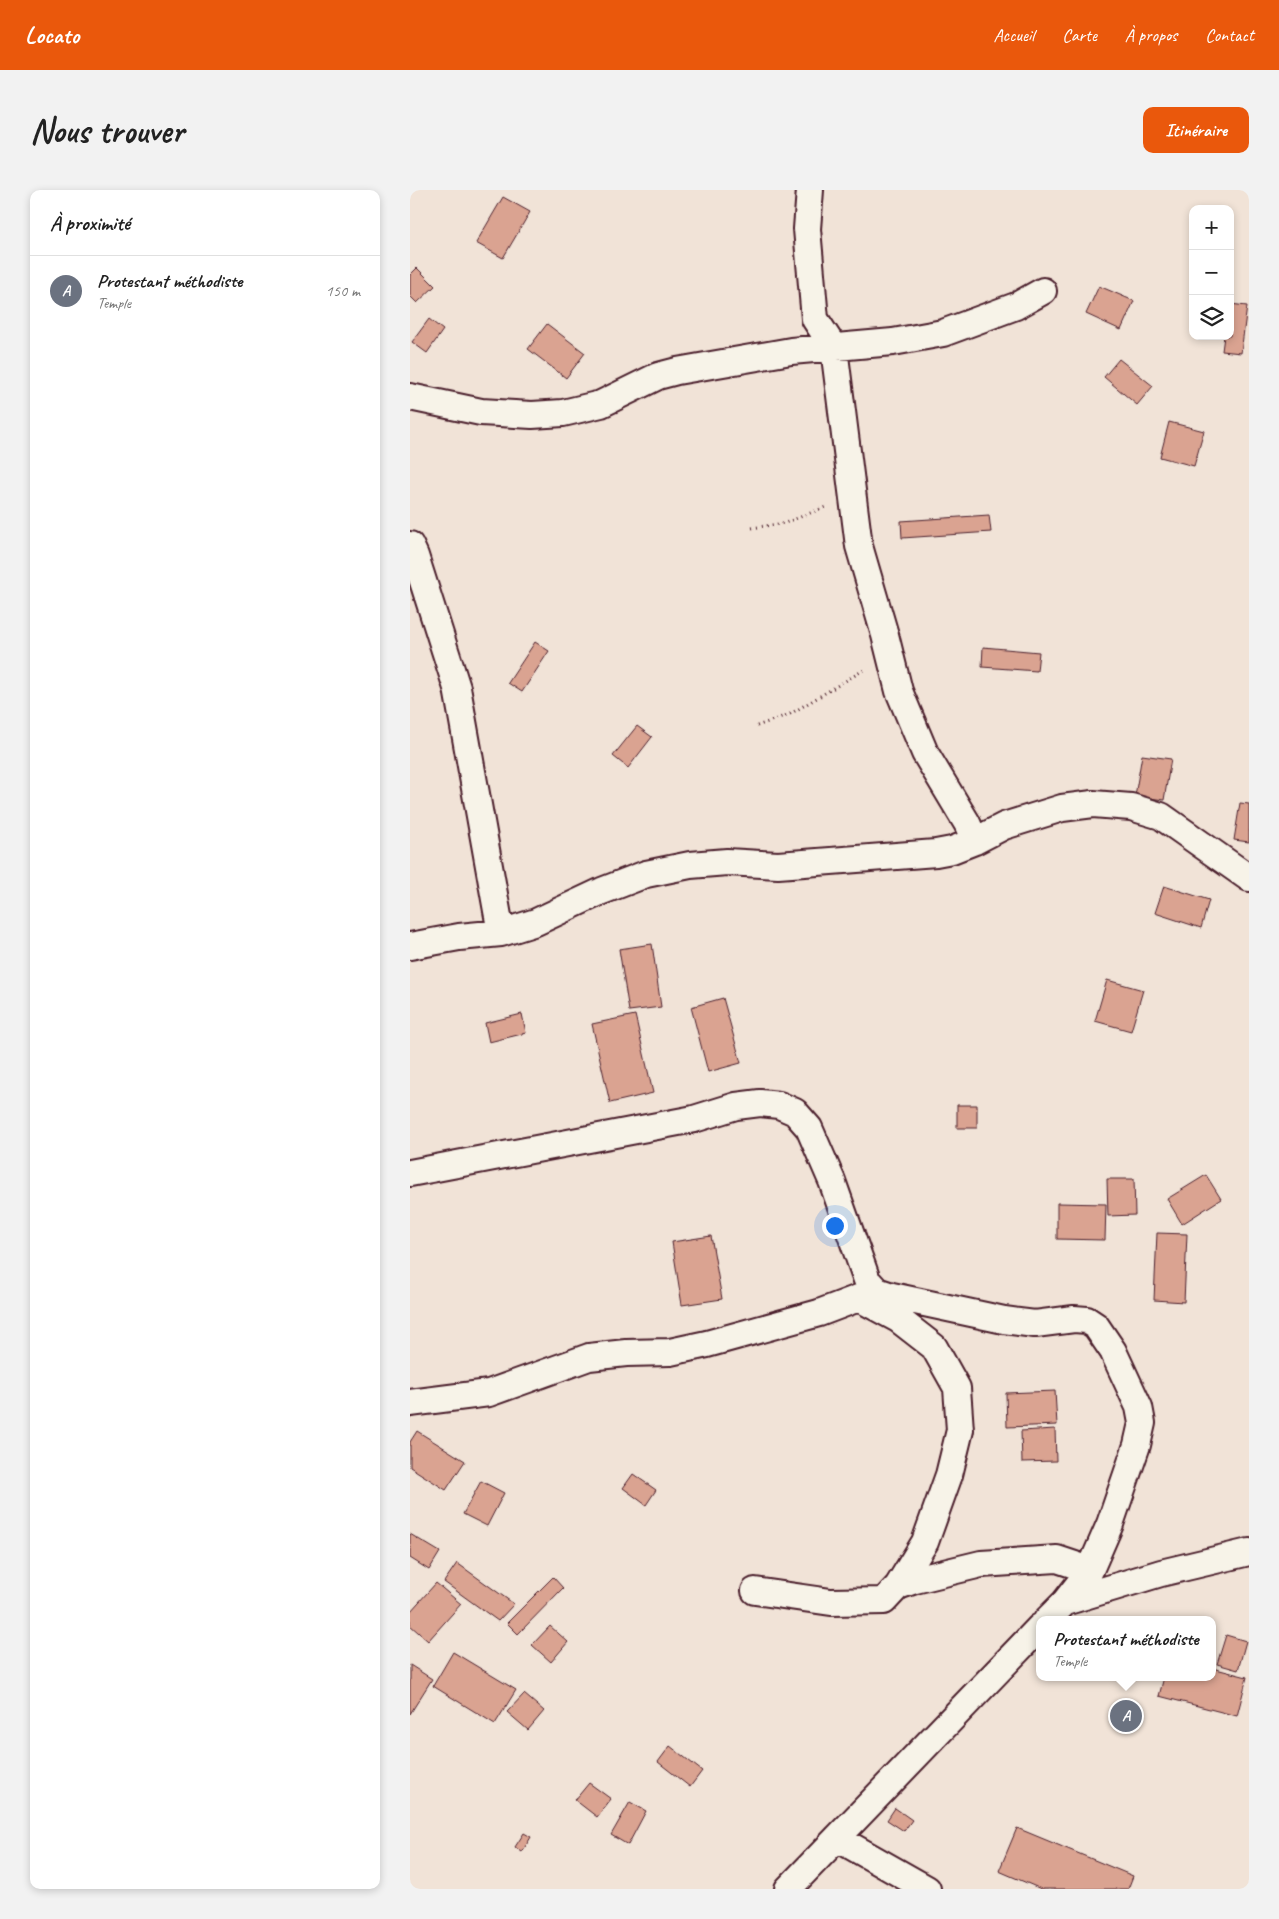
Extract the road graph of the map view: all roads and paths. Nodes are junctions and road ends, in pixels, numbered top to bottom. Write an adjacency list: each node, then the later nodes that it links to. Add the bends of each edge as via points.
1 (810, 190): 3 (street, via 807,229)
2 (1043, 291): 4 (street, via 1016,306 943,333)
3 (814, 319): 4 (street); 5 (street)
4 (834, 348): 5 (street); 7 (street)
5 (791, 350): 6 (street, via 658,376 601,404 563,413 481,412)
6 (410, 398)
7 (853, 499): 8 (path, via 786,523); 10 (street, via 859,546)
8 (752, 528)
9 (410, 545): 14 (street, via 457,688)
10 (885, 635): 11 (path, via 868,668 790,714); 12 (street, via 899,691 925,753)
11 (757, 726)
12 (975, 841): 13 (street, via 1004,826 1062,808 1093,804 1132,807 1161,816); 14 (street, via 936,853 778,865 690,864 646,874 536,922)
13 (1249, 878)
14 (501, 933): 15 (street)
15 (410, 946)
16 (410, 1173): 17 (street, via 694,1119 736,1106 779,1105 795,1112 809,1128 867,1280)
17 (868, 1295): 18 (street, via 819,1313 707,1344 670,1352 589,1357 490,1393); 20 (street, via 1004,1320 1035,1324 1080,1319 1096,1326 1114,1351 1139,1407 1142,1424 1113,1516); 21 (street, via 934,1346 957,1388 960,1430 949,1475 925,1542)
18 (410, 1403)
19 (1249, 1552): 23 (street, via 1161,1573)
20 (1090, 1570): 21 (street, via 1058,1559 981,1564); 23 (street)
21 (898, 1586): 22 (street, via 884,1600 831,1602)
22 (755, 1591)
23 (1056, 1611)
24 (1036, 1631): 25 (street)
25 (837, 1838): 26 (street); 27 (street)
26 (788, 1889)
27 (927, 1889)

